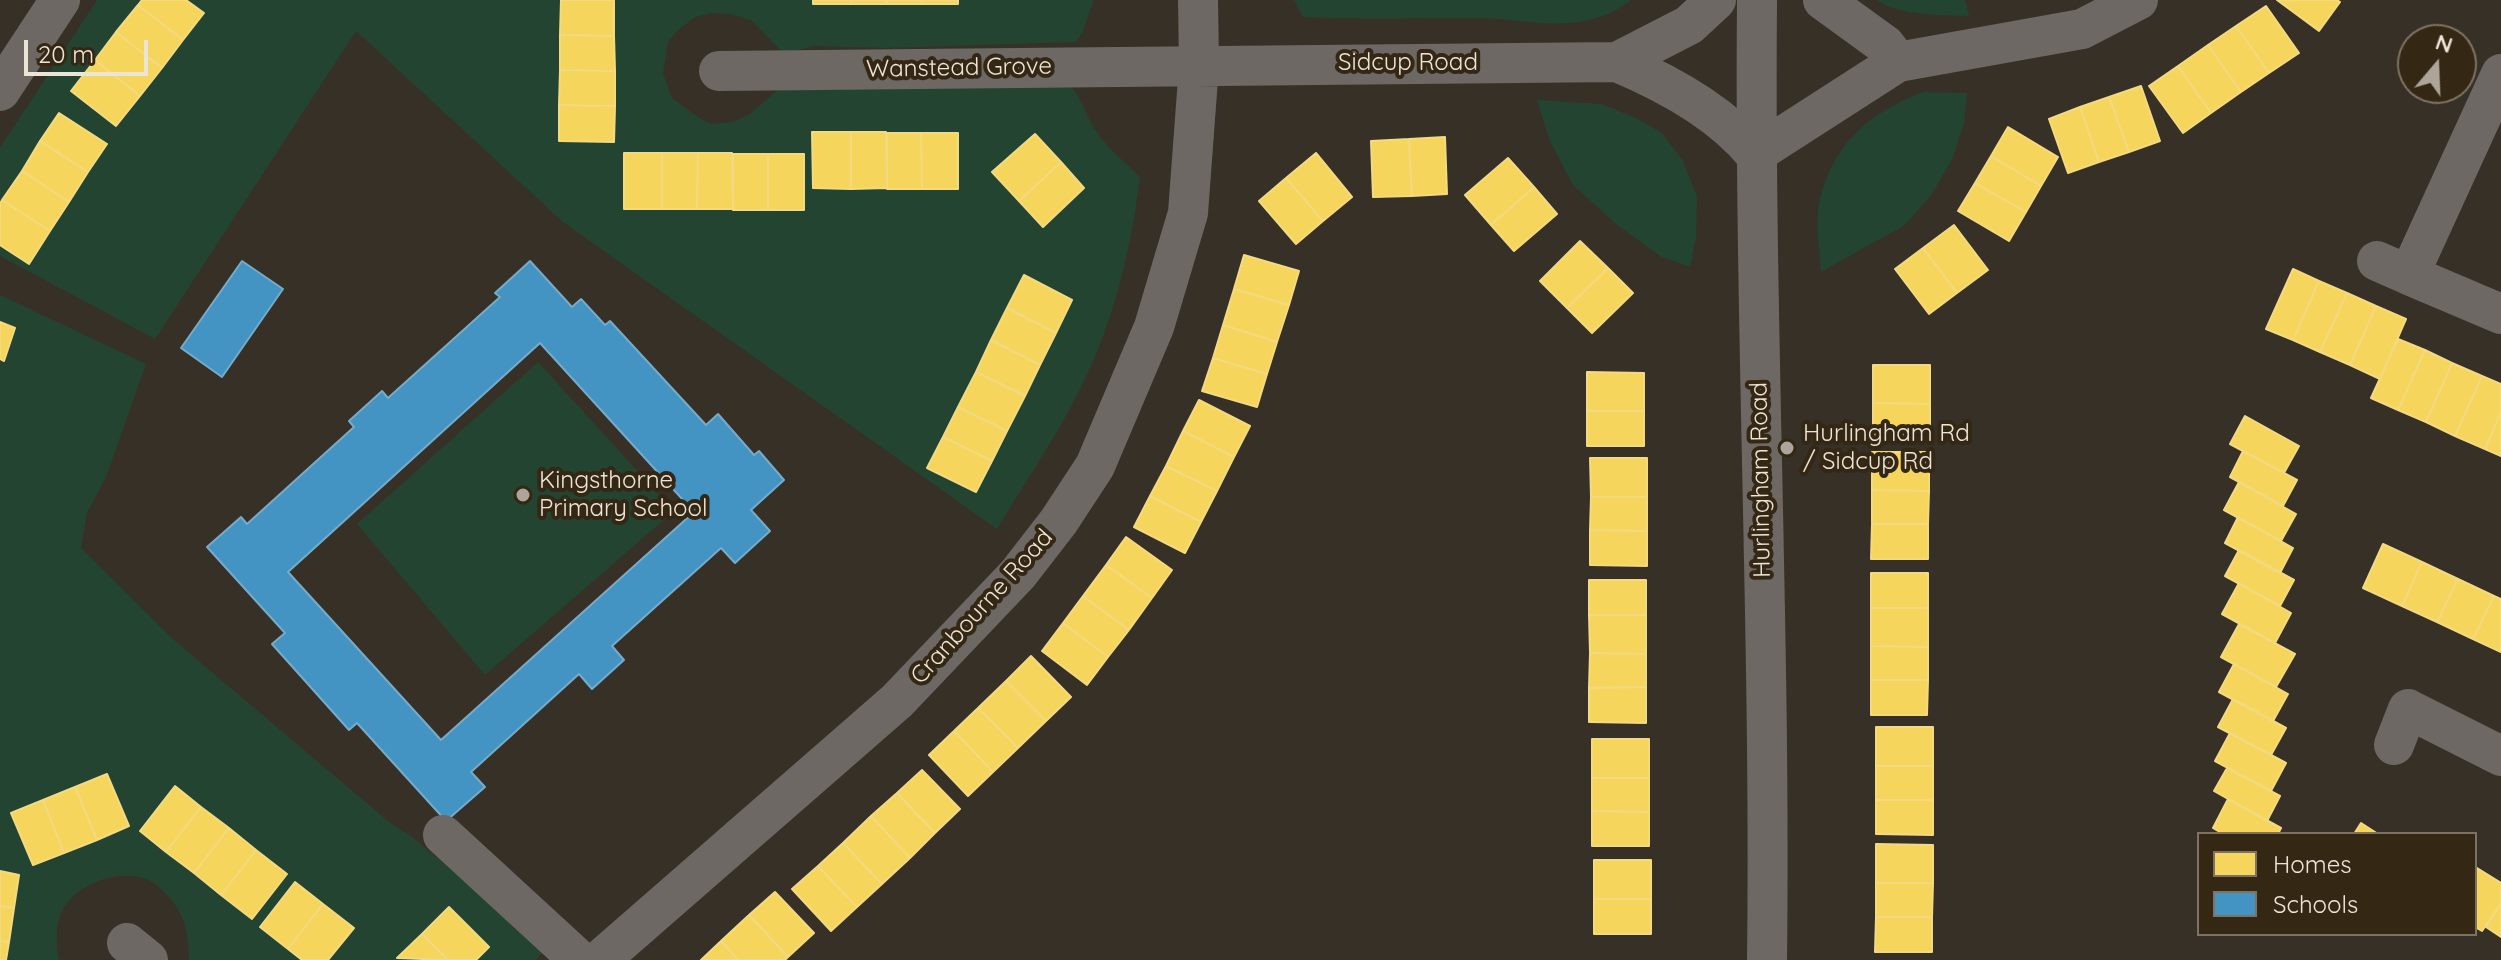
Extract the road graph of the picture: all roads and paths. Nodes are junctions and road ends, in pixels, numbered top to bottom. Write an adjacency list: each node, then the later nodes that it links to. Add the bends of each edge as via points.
1 (60, 0): 12 (street)
2 (1198, 0): 9 (street, Cranbourne Road)
3 (1716, 0): 7 (street, Sidcup Road, via 1689,25)
4 (1757, 0): 13 (street, Hurlingham Road)
5 (1823, 0): 8 (street, via 1885,45)
6 (2138, 0): 8 (street, via 2082,29)
7 (1617, 62): 9 (street, Sidcup Road); 13 (street, Sidcup Road, via 1657,78 1737,132)
8 (1898, 62): 13 (street)
9 (1199, 65): 10 (street, Wanstead Grove); 19 (street, Cranbourne Road, via 1188,213 1154,327 1095,466 1059,521 1018,574 897,701)
10 (719, 71)
11 (2501, 74): 14 (street, via 2393,268)
12 (0, 91)
13 (1755, 154): 20 (street, Hurlingham Road)
14 (2501, 314)
15 (2394, 745): 16 (street, via 2408,709)
16 (2501, 756)
17 (443, 835): 18 (street)
18 (579, 960)
19 (600, 960)
20 (1767, 960)

